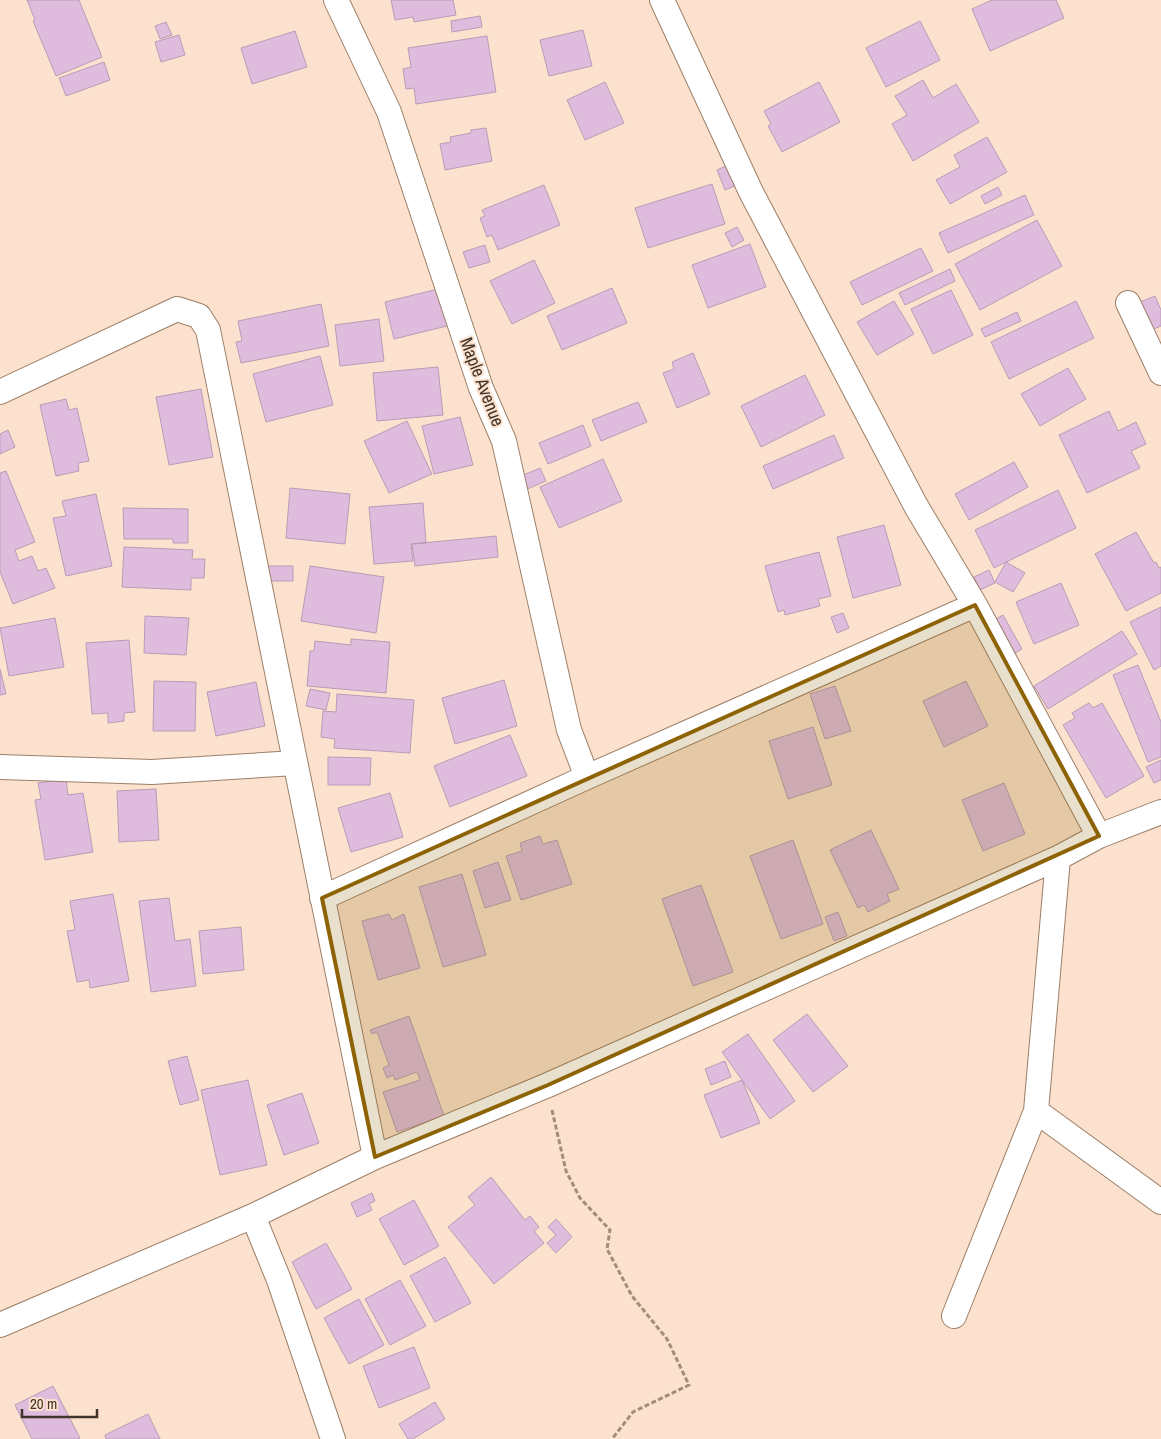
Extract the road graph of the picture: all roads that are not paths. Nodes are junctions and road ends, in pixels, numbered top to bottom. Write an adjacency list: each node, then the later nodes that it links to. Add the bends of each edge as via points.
1 (336, 0): 9 (street, Maple Avenue, via 389,112 482,388 504,440 569,730)
2 (662, 0): 6 (street, via 756,201 916,506)
3 (1128, 303): 4 (street)
4 (1161, 373)
5 (0, 392): 7 (street, via 177,309 199,316 208,330)
6 (975, 605): 9 (street); 11 (street)
7 (295, 763): 8 (street, via 152,772); 13 (street)
8 (0, 767)
9 (587, 777): 13 (street)
10 (1161, 812): 11 (street)
11 (1098, 836): 12 (street)
12 (1058, 858): 14 (street); 15 (street, via 548,1085)
13 (322, 898): 15 (street)
14 (1036, 1111): 16 (street); 18 (street)
15 (375, 1157): 17 (street)
16 (1161, 1202)
17 (252, 1216): 19 (street); 20 (street, via 279,1280)
18 (954, 1316)
19 (0, 1325)
20 (334, 1439)

